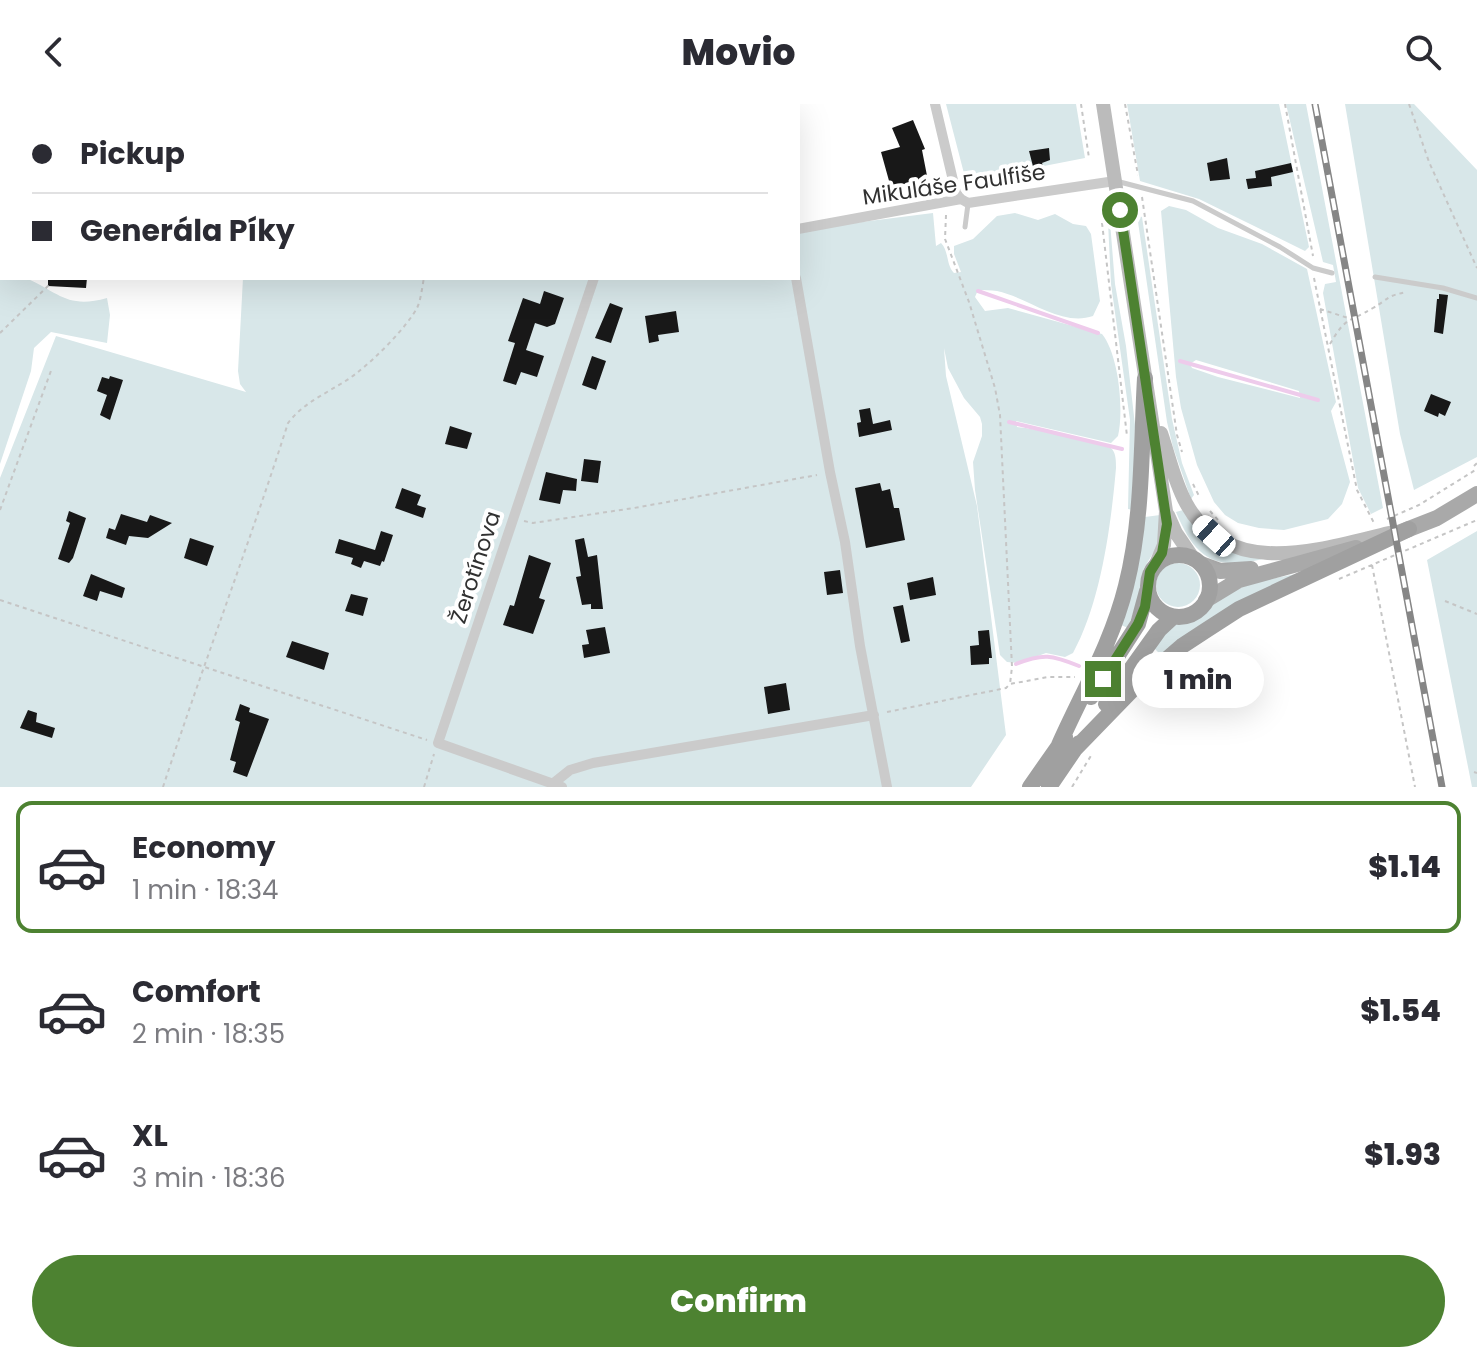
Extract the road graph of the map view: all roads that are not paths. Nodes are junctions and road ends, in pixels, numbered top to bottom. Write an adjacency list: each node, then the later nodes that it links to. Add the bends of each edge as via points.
1 (935, 104): 4 (street, via 956,193)
2 (1103, 104): 3 (main road)
3 (1115, 181): 4 (street, Mikuláše Faulfiše); 7 (lane, via 1193,201 1313,268); 12 (main road)
4 (965, 201): 5 (lane); 6 (street, Mikuláše Faulfiše)
5 (965, 227)
6 (800, 229)
7 (1332, 273)
8 (1375, 277): 11 (lane)
9 (593, 280): 24 (street, Žerotínova, via 438,743)
10 (796, 280): 22 (street)
11 (1477, 298)
12 (1145, 378): 14 (main road); 15 (main road, via 1187,505 1227,544 1256,553 1295,552); 23 (highway, via 1139,512 1125,588)
13 (1477, 494): 15 (main road)
14 (1166, 511): 16 (main road); 17 (main road, via 1164,545)
15 (1409, 529): 18 (main road); 23 (highway, via 1239,609 1182,646)
16 (1197, 561): 17 (highway, via 1173,555); 18 (main road, via 1228,571); 20 (highway, via 1210,581)
17 (1156, 564): 19 (highway)
18 (1296, 564): 20 (main road, via 1239,580)
19 (1147, 591): 21 (highway, via 1156,608); 23 (highway, via 1138,624)
20 (1206, 600): 21 (highway, via 1193,614)
21 (1173, 617): 23 (highway)
22 (874, 715): 24 (street, via 593,763 570,770); 25 (street)
23 (1066, 748): 26 (highway); 27 (highway)
24 (558, 785)
25 (887, 787)
26 (1030, 787)
27 (1049, 787)

